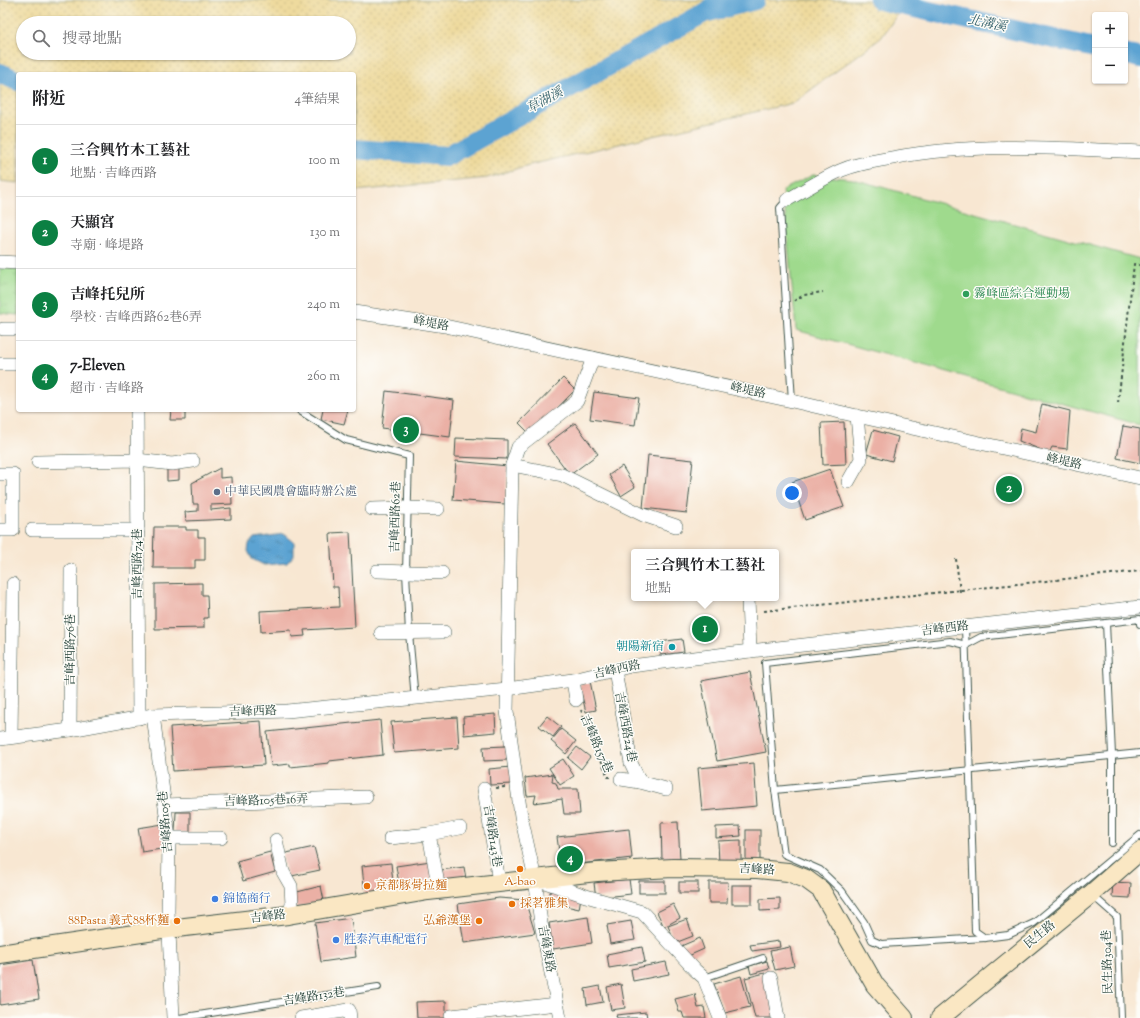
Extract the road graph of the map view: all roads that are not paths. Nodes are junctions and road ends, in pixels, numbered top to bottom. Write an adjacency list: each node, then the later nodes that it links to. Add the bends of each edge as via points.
1 (1140, 152): 2 (street, via 980,148 916,153 843,169)
2 (787, 200): 11 (lane, via 780,208)
3 (0, 262): 4 (street)
4 (16, 263)
5 (356, 312): 8 (street, 峰堤路, via 445,326)
6 (2, 329): 7 (street)
7 (16, 329)
8 (593, 358): 11 (street, 峰堤路); 18 (street, via 577,401 518,447)
9 (0, 364): 10 (street)
10 (16, 364)
11 (792, 401): 14 (street, 峰堤路)
12 (137, 412): 15 (street, 吉峰西路74巷)
13 (302, 412): 22 (lane, 吉峰西路62巷, via 346,440 409,456)
14 (857, 416): 20 (street, 峰堤路); 21 (street, via 861,459)
15 (137, 460): 16 (street, via 172,464); 17 (street); 28 (street, 吉峰西路74巷)
16 (193, 461)
17 (38, 462)
18 (512, 465): 25 (street, via 562,475 643,515); 46 (street)
19 (6, 474): 26 (street, via 13,530)
20 (1140, 478)
21 (848, 482)
22 (408, 508): 23 (street); 24 (street); 31 (lane, 吉峰西路62巷)
23 (372, 509)
24 (438, 509)
25 (676, 526)
26 (0, 530)
27 (32, 530): 28 (street)
28 (138, 530): 50 (street, 吉峰西路74巷)
29 (72, 570): 51 (street, 吉峰西路76巷)
30 (377, 571): 31 (street)
31 (406, 572): 32 (street); 41 (lane, 吉峰西路62巷)
32 (442, 573)
33 (13, 584): 52 (street)
34 (748, 601): 43 (street)
35 (1140, 607): 38 (street, 吉峰西路)
36 (1106, 624): 37 (lane, via 1140,619); 42 (lane, via 981,637); 54 (lane)
37 (1140, 624)
38 (965, 627): 42 (lane); 43 (street, 吉峰西路)
39 (444, 632): 41 (street)
40 (381, 633): 41 (street)
41 (409, 633): 47 (lane, 吉峰西路62巷)
42 (966, 645): 55 (lane); 60 (lane, via 950,641 765,663)
43 (750, 651): 44 (street, 吉峰西路)
44 (615, 670): 45 (street, 吉峰西路); 57 (street, 吉峰西路24巷, via 631,763)
45 (573, 680): 46 (street, 吉峰西路); 48 (street, 吉峰路157巷)
46 (507, 689): 47 (street, 吉峰西路); 72 (street, via 507,711 516,785)
47 (414, 699): 49 (street, 吉峰西路, via 287,711)
48 (576, 700)
49 (153, 715): 50 (street, 吉峰西路); 62 (street, 吉峰路105巷)
50 (139, 718): 51 (street, 吉峰西路)
51 (70, 730): 52 (street, 吉峰西路)
52 (6, 738)
53 (1140, 753): 54 (lane)
54 (1112, 755): 55 (lane); 70 (lane)
55 (970, 770): 60 (lane); 78 (lane, via 974,930)
56 (621, 779): 57 (street, 吉峰路157巷)
57 (640, 782): 59 (street, 吉峰路157巷)
58 (484, 789): 73 (street, 吉峰路143巷)
59 (666, 789)
60 (775, 790): 78 (lane, via 784,854 820,870 842,891 864,922 872,940 881,944)
61 (366, 797): 62 (street, 吉峰路105巷16弄)
62 (166, 805): 66 (street, 吉峰路105巷)
63 (460, 828): 64 (street)
64 (429, 834): 68 (street); 74 (street)
65 (1140, 835): 78 (lane, via 1034,923 1008,935)
66 (169, 838): 67 (street); 77 (street, 吉峰路105巷)
67 (221, 838)
68 (390, 838)
69 (276, 840): 76 (street, via 283,872 291,886 292,905)
70 (1112, 843)
71 (1140, 851): 75 (street, 民生路)
72 (535, 879): 73 (street, 吉峰路); 81 (street, 吉峰路, via 642,912); 84 (street, 吉峰東路); 93 (street, 吉峰路, via 597,872 673,868 788,872 806,879 821,890 874,985)
73 (499, 882): 74 (street, 吉峰路)
74 (439, 890): 76 (street, 吉峰路)
75 (1091, 894): 94 (street, 民生路); 95 (lane, 民生路304巷, via 1117,917)
76 (288, 915): 77 (street, 吉峰路)
77 (168, 929): 79 (street, 吉峰路); 86 (street)
78 (985, 938)
79 (0, 954)
80 (763, 958): 81 (lane)
81 (704, 978): 91 (street, 吉峰路)
82 (771, 978): 92 (street)
83 (378, 987): 87 (lane, 吉峰路132巷)
84 (557, 1004): 85 (street); 90 (street, 吉峰東路)
85 (451, 1016)
86 (173, 1018)
87 (180, 1018)
88 (301, 1018): 89 (street, via 349,1010)
89 (350, 1018)
90 (560, 1018)
91 (720, 1018)
92 (778, 1018)
93 (904, 1018)
94 (940, 1018)
95 (1121, 1018)

